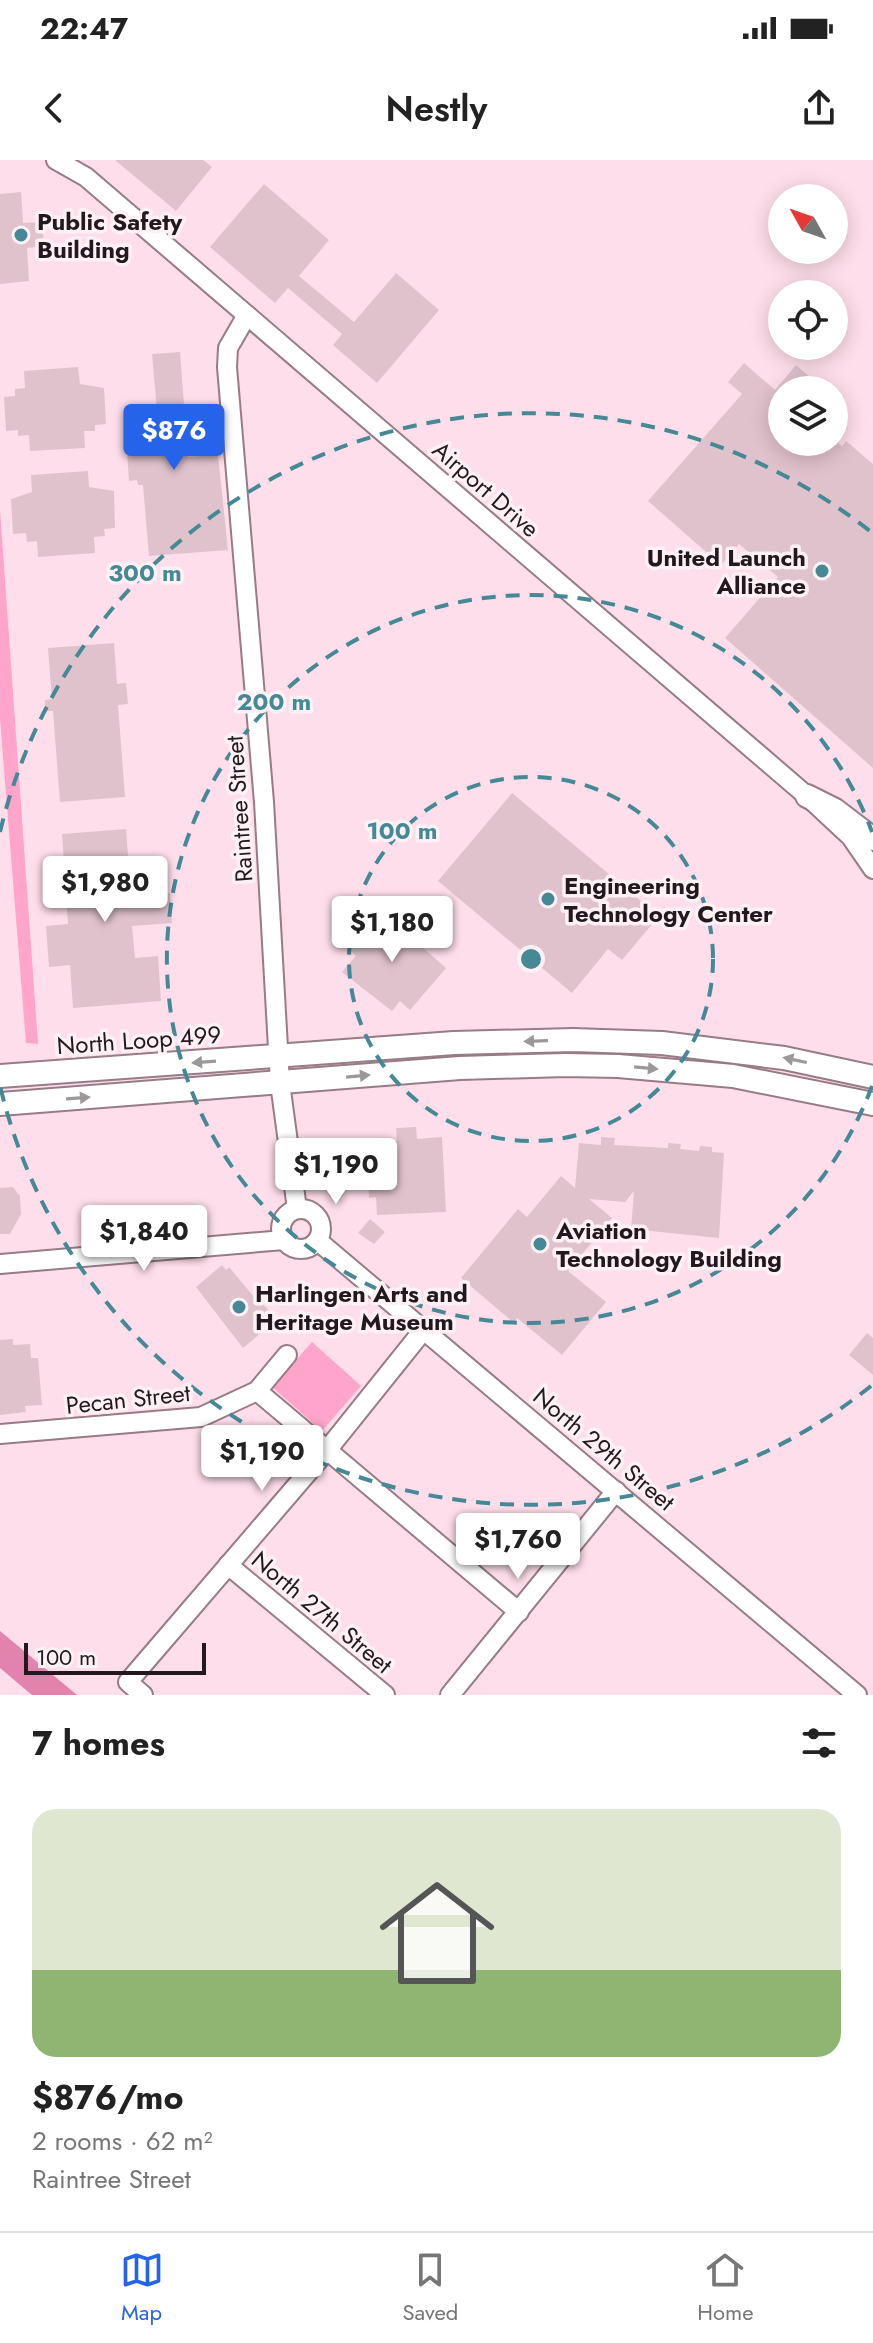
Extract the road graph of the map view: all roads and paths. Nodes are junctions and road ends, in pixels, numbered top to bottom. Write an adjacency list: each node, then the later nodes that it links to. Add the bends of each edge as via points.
1 (56, 160): 3 (street, Airport Drive)
2 (72, 160): 3 (street)
3 (86, 177): 4 (street, Airport Drive)
4 (247, 315): 5 (street, Airport Drive); 8 (street, Raintree Street, via 228,348 227,367)
5 (807, 796): 6 (main road); 7 (street, Airport Drive, via 851,837)
6 (873, 839)
7 (873, 869)
8 (281, 1057): 9 (main road, North Loop 499, one-way to 8, via 662,1043 588,1040 454,1043); 10 (main road, North Loop 499, one-way to 10); 11 (street, Raintree Street)
9 (872, 1073): 12 (street)
10 (0, 1076)
11 (280, 1083): 12 (main road, one-way to 12, via 460,1068 618,1066 733,1076); 13 (main road, one-way to 11); 14 (street, Raintree Street)
12 (870, 1103)
13 (0, 1104)
14 (297, 1209): 15 (street, via 282,1221); 16 (street, via 307,1209 321,1222)
15 (284, 1240): 16 (street, via 300,1250); 17 (street)
16 (318, 1241): 18 (street, North 29th Street)
17 (0, 1264)
18 (425, 1328): 22 (street); 23 (street, North 29th Street)
19 (287, 1355): 20 (street, Pecan Street)
20 (257, 1391): 21 (street, Pecan Street, via 201,1417); 22 (street)
21 (0, 1434)
22 (328, 1449): 24 (street); 25 (street)
23 (616, 1491): 25 (street); 29 (street, North 29th Street)
24 (228, 1565): 26 (street, via 128,1682); 27 (street, North 27th Street)
25 (519, 1612): 28 (street)
26 (143, 1695)
27 (385, 1695)
28 (450, 1695)
29 (857, 1695)

